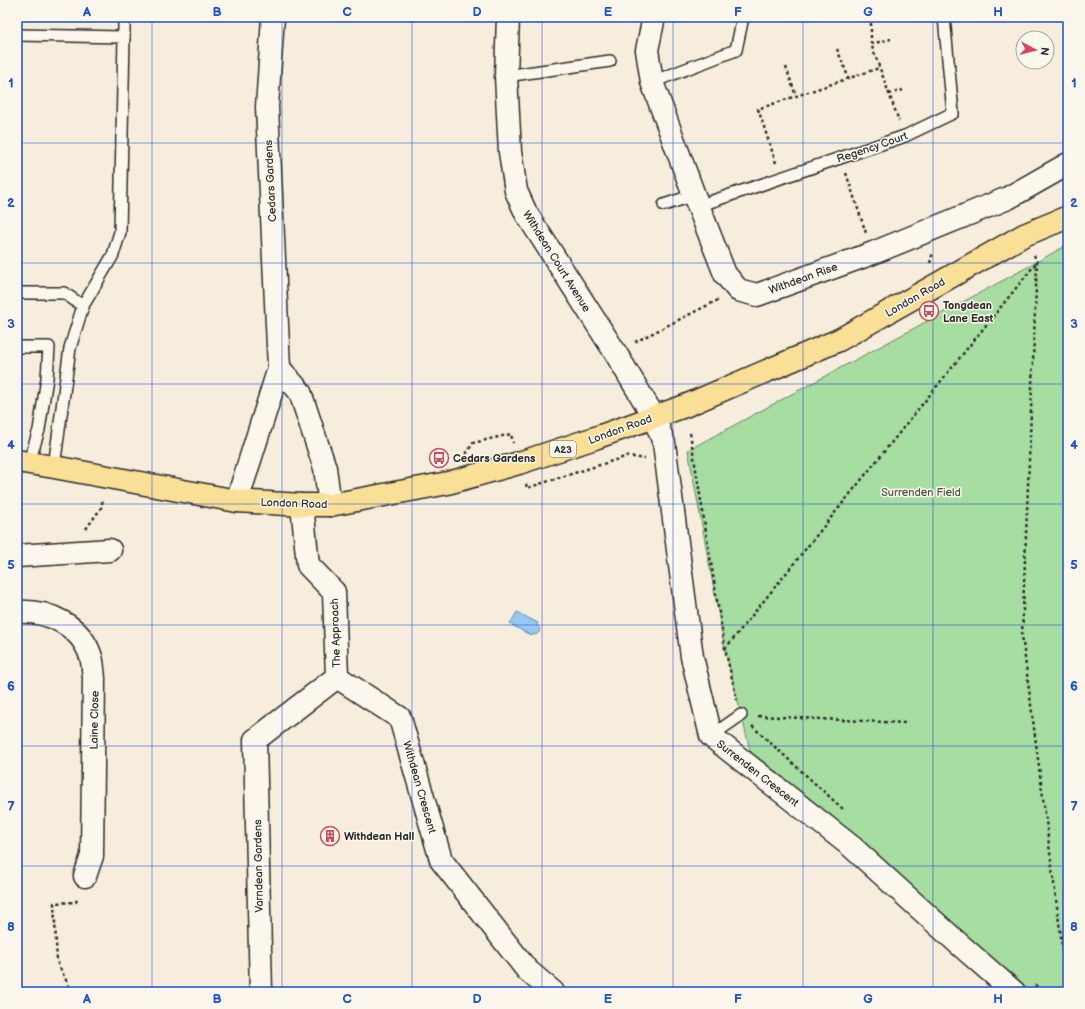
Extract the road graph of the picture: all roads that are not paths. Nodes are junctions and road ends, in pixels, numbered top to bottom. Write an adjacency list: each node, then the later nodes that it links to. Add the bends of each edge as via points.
1 (124, 17): 8 (lane)
2 (273, 17): 19 (street, Cedars Gardens, via 267,107)
3 (508, 17): 10 (street, Withdean Court Avenue)
4 (654, 17): 11 (street, via 647,50)
5 (745, 17): 11 (lane, via 736,50)
6 (944, 17): 13 (lane, Regency Court, via 953,113 904,136 841,158)
7 (17, 35): 8 (lane)
8 (124, 37): 17 (lane, via 120,232 113,255)
9 (610, 61): 10 (lane)
10 (506, 76): 20 (street, Withdean Court Avenue, via 510,152 516,191 526,213)
11 (652, 82): 13 (street)
12 (1068, 164): 13 (street, Withdean Rise, via 1008,198 940,227 758,295 738,290 725,274)
13 (696, 201): 14 (lane, Regency Court)
14 (664, 205)
15 (1068, 217): 20 (highway, London Road / A23, via 1024,235 839,340)
16 (17, 293): 17 (lane, via 64,293)
17 (83, 306): 22 (lane, via 70,348)
18 (17, 347): 21 (lane, via 50,347 39,430)
19 (279, 368): 23 (street, Cedars Gardens); 25 (street, via 300,392 325,468)
20 (654, 417): 25 (highway, London Road / A23, via 448,483); 31 (street, Surrenden Crescent, via 664,443 692,657)
21 (23, 462): 22 (highway, London Road / A23)
22 (54, 467): 23 (highway, London Road / A23)
23 (237, 501): 24 (highway, London Road / A23)
24 (302, 505): 25 (highway, London Road / A23); 29 (street, The Approach, via 308,565 334,592)
25 (330, 505)
26 (110, 550): 27 (street)
27 (17, 556)
28 (17, 612): 32 (street, Laine Close, via 50,615 70,627 83,640 91,657 94,678 92,856)
29 (337, 677): 34 (street, Varndean Gardens, via 255,740); 35 (street, Withdean Crescent, via 400,718 441,860 527,970)
30 (741, 715): 31 (lane)
31 (711, 736): 33 (street, Surrenden Crescent, via 852,847 958,944)
32 (85, 876)
33 (1022, 987)
34 (260, 992)
35 (554, 992)

